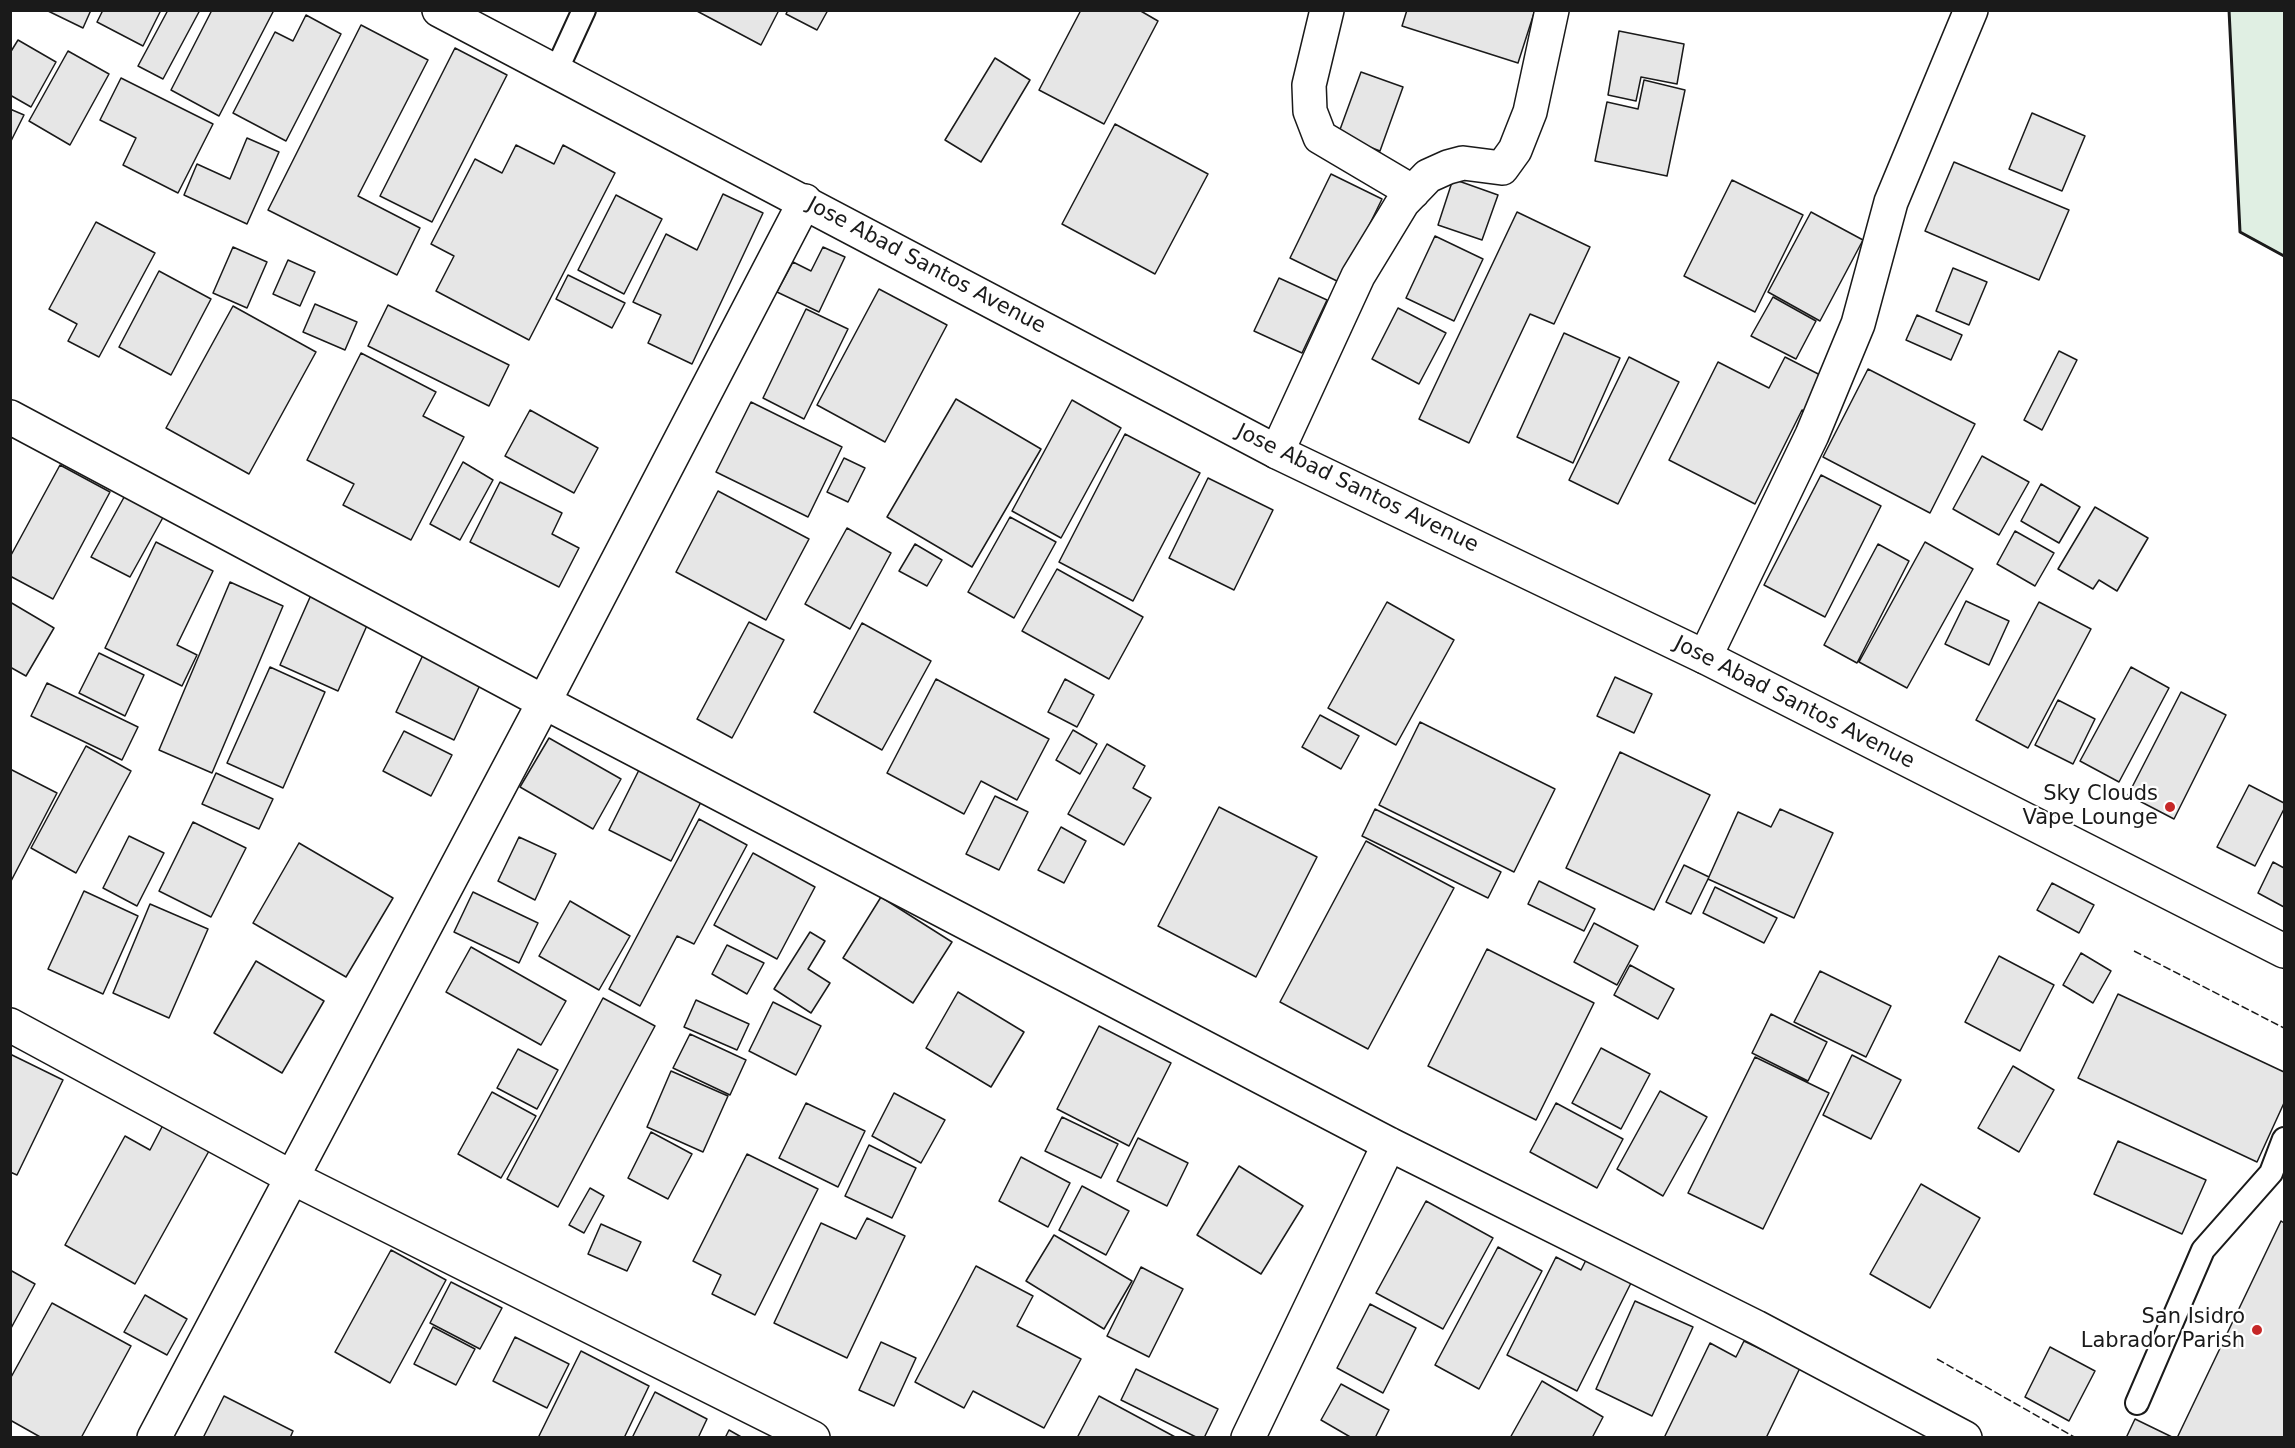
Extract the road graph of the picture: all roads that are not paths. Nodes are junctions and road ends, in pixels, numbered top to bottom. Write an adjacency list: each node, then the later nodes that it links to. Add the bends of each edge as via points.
1 (439, 10): 6 (main road, Jose Abad Santos Avenue)
2 (584, 10): 6 (lane)
3 (1327, 10): 7 (main road, via 1310,85 1310,111 1320,137)
4 (1552, 10): 7 (main road, via 1530,112 1515,150 1502,168 1463,163 1448,167 1428,176)
5 (1971, 10): 11 (main road, via 1891,202 1858,324 1812,435)
6 (556, 71): 8 (main road, Jose Abad Santos Avenue)
7 (1413, 192): 10 (main road, via 1358,276)
8 (805, 201): 10 (main road, Jose Abad Santos Avenue); 12 (main road)
9 (10, 417): 12 (main road)
10 (1277, 452): 11 (main road, Jose Abad Santos Avenue)
11 (1705, 657): 13 (main road, Jose Abad Santos Avenue)
12 (543, 702): 16 (main road); 17 (main road)
13 (2284, 951)
14 (10, 1025): 17 (main road)
15 (2284, 1139): 18 (lane, via 2271,1173 2203,1250)
16 (1389, 1144): 21 (main road); 22 (main road, via 1756,1327)
17 (292, 1178): 19 (main road); 20 (main road)
18 (2137, 1403)
19 (154, 1437)
20 (813, 1437)
21 (1248, 1437)
22 (1965, 1437)

